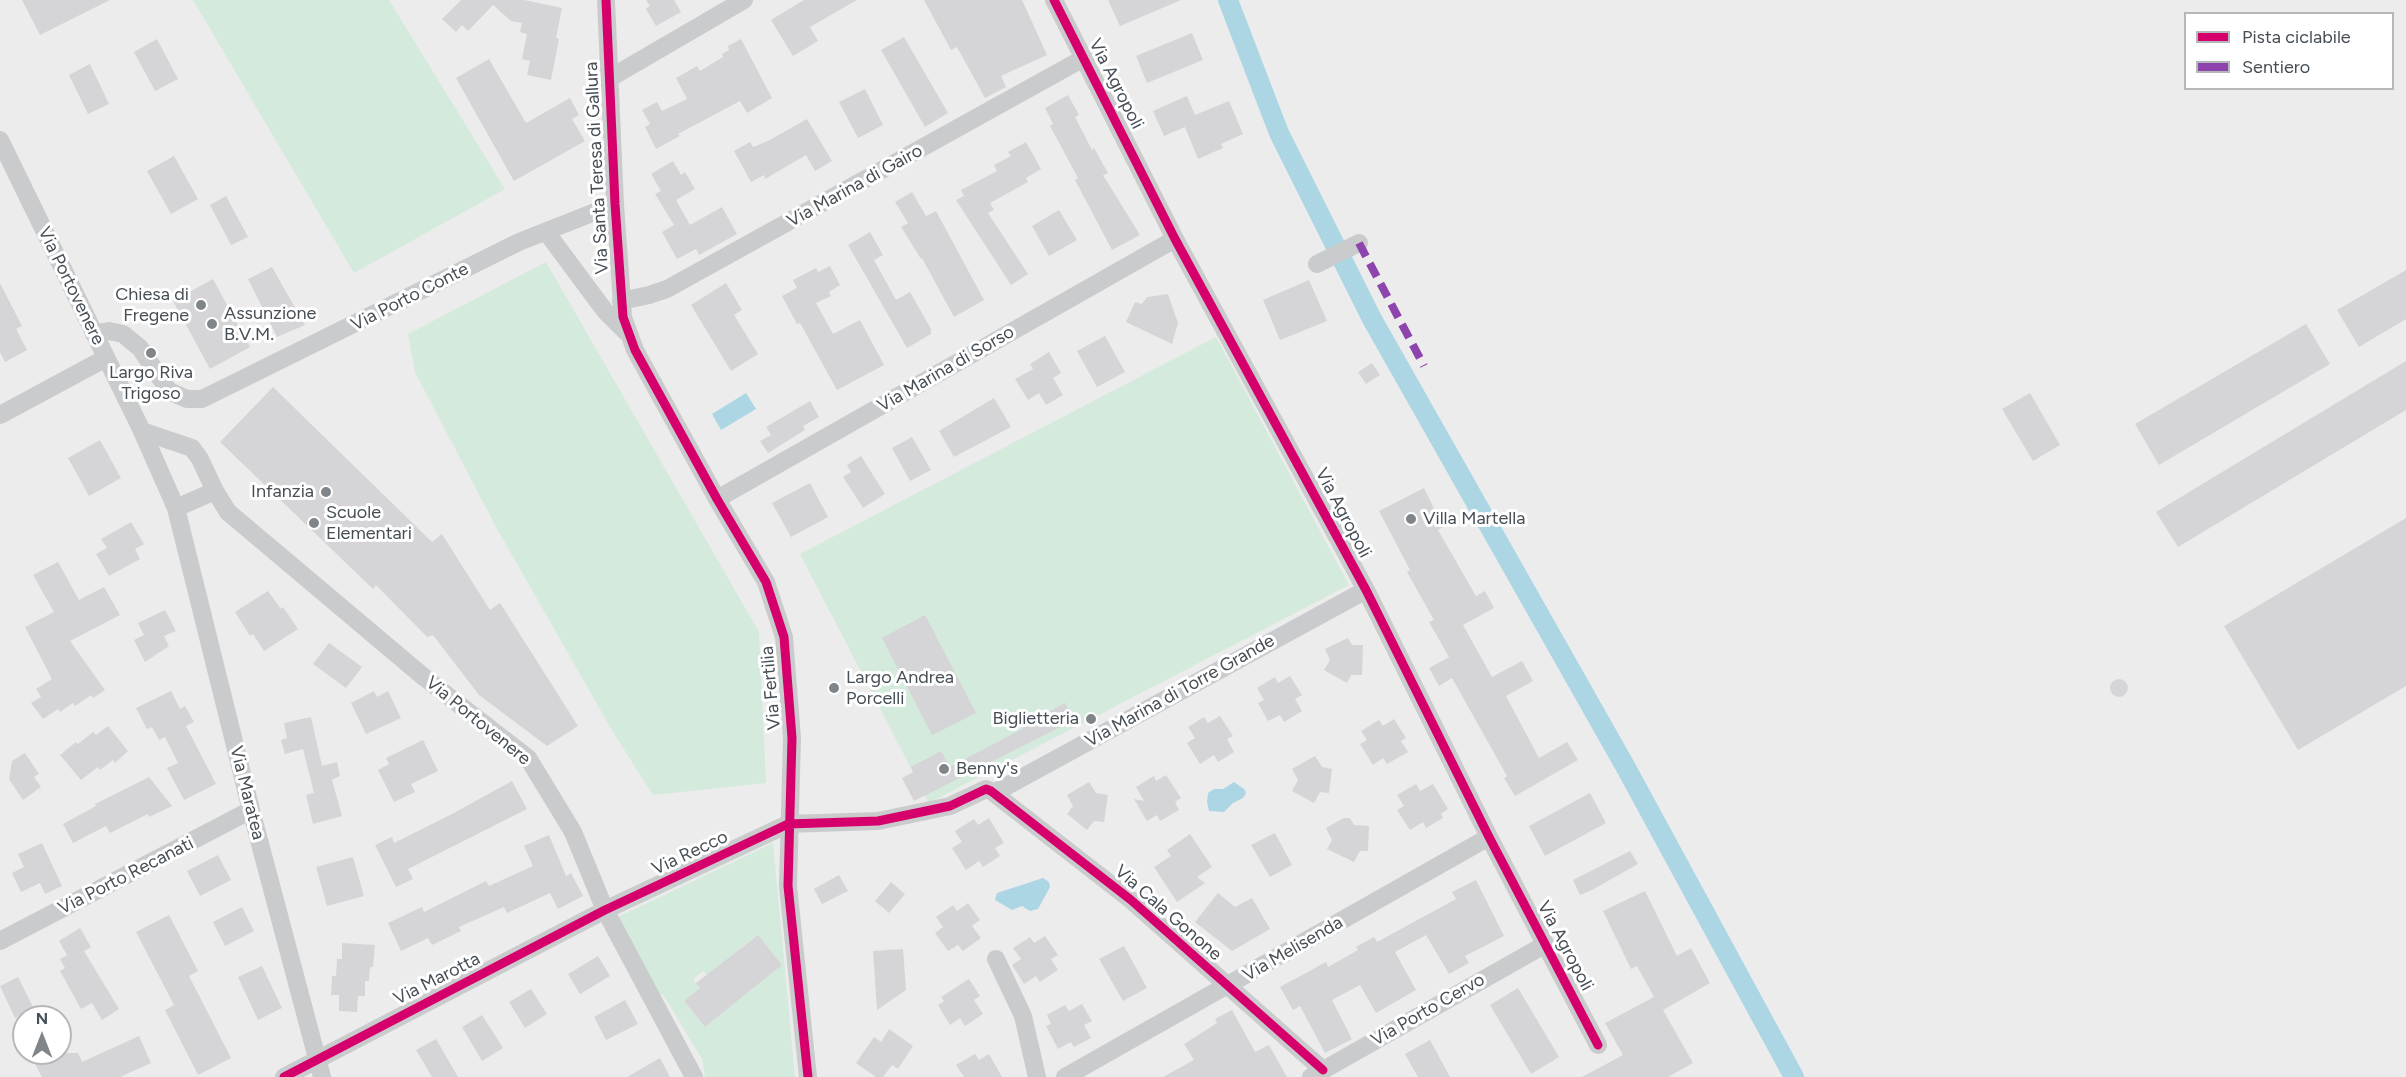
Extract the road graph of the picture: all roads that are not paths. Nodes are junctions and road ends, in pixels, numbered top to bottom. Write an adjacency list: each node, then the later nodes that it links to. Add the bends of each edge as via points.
1 (606, 0): 5 (street, Via Santa Teresa di Gallura)
2 (744, 0): 5 (street)
3 (1054, 0): 4 (street, Via Agropoli)
4 (1084, 57): 9 (street, Via Agropoli); 12 (street, Via Marina di Gairo, via 667,289)
5 (610, 78): 7 (street, Via Santa Teresa di Gallura)
6 (0, 140): 14 (street, Via Portovenere)
7 (615, 204): 8 (street, Via Porto Conte); 12 (street, Via Santa Teresa di Gallura)
8 (548, 233): 13 (street, via 605,310); 14 (street, Via Porto Conte, via 519,242 208,398 191,400 172,393 131,340 113,331)
9 (1175, 238): 19 (street, Via Marina di Sorso); 21 (street, Via Agropoli)
10 (1352, 246): 11 (street)
11 (1317, 264)
12 (621, 301): 13 (street, Via Santa Teresa di Gallura)
13 (628, 333): 19 (street, Via Fertilia)
14 (94, 334): 15 (street, Via Portovenere)
15 (106, 358): 16 (street); 17 (street, Via Portovenere)
16 (0, 415)
17 (142, 431): 18 (street, Via Portovenere, via 192,448); 20 (street, Via Portovenere)
18 (215, 491): 20 (street); 26 (street, Via Portovenere, via 228,512 425,678 528,758 573,832)
19 (717, 499): 24 (street, Via Fertilia, via 766,582 784,636 792,738)
20 (176, 508): 23 (street, Via Maratea)
21 (1366, 590): 22 (street, Via Marina di Torre Grande); 25 (street, Via Agropoli)
22 (990, 791): 24 (street, Via Marina di Torre Grande, via 950,806 878,821); 30 (street, Via Cala Gonone, via 1131,900)
23 (252, 810): 27 (street, Via Porto Recanati); 32 (street, Via Maratea)
24 (788, 824): 26 (street, Via Recco); 36 (street, Via Fertilia, via 788,886)
25 (1489, 837): 28 (street, Via Agropoli); 30 (street, Via Melisenda)
26 (605, 910): 32 (street, Via Marotta); 35 (street, Via Portovenere)
27 (0, 941)
28 (1546, 944): 31 (street, Via Agropoli); 33 (street, Via Porto Cervo)
29 (996, 959): 37 (street, via 1023,1016)
30 (1226, 987): 33 (street, Via Cala Gonone); 38 (street, Via Melisenda)
31 (1598, 1045)
32 (319, 1068): 34 (street, Via Marotta)
33 (1317, 1074)
34 (284, 1077)
35 (694, 1077)
36 (808, 1077)
37 (1037, 1077)
38 (1065, 1077)

